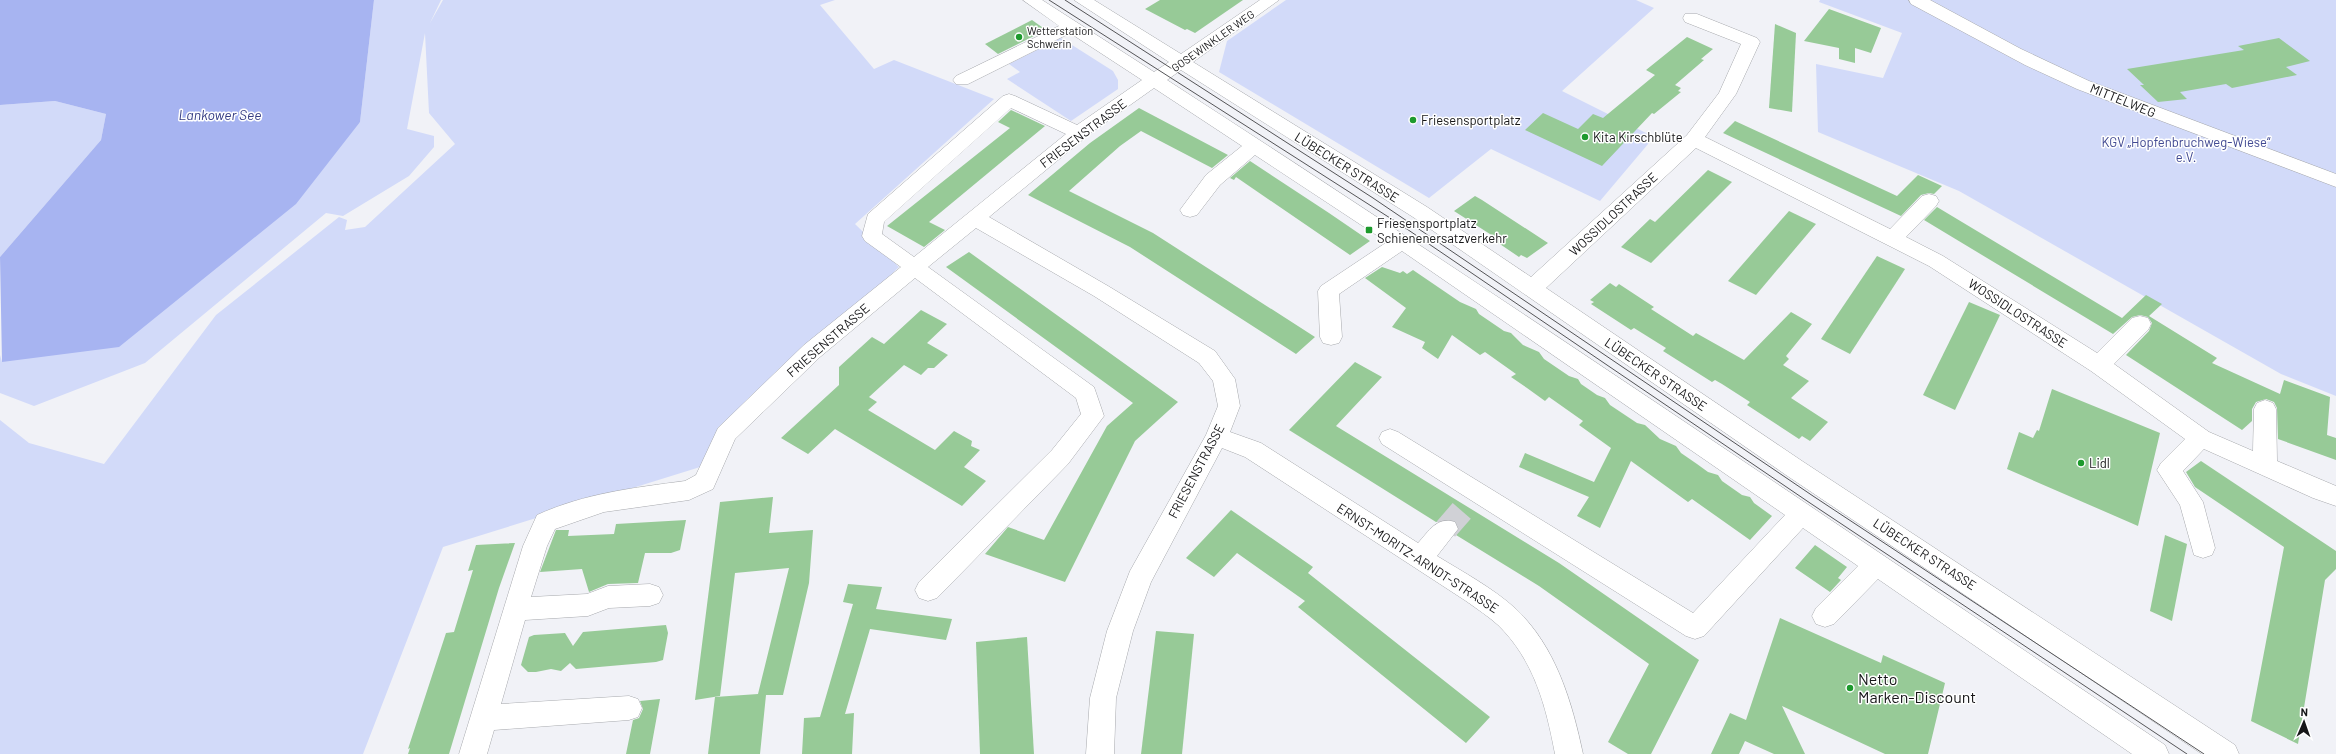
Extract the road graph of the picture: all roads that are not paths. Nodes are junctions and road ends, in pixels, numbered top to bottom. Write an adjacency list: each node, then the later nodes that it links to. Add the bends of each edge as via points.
1 (1031, 0): 6 (street)
2 (1082, 0): 7 (street, LÜBECKER STRASSE)
3 (1271, 0): 7 (street, GOSEWINKLER WEG)
4 (1918, 0): 13 (street, MITTELWEG, via 2049,70 2152,112)
5 (1691, 18): 11 (street, WOSSIDLOSTRASSE, via 1751,42 1727,94)
6 (1072, 26): 8 (street); 9 (street)
7 (1182, 63): 9 (street, GOSEWINKLER WEG); 20 (street, LÜBECKER STRASSE, via 1420,212)
8 (962, 80)
9 (1155, 81): 10 (street, FRIESENSTRASSE); 12 (street)
10 (1079, 133): 16 (street, FRIESENSTRASSE); 19 (street, via 1009,100 875,219 872,236)
11 (1694, 139): 17 (street, WOSSIDLOSTRASSE); 20 (street, WOSSIDLOSTRASSE)
12 (1254, 146): 15 (street, via 1213,180); 18 (street)
13 (2336, 181)
14 (1929, 201): 17 (street)
15 (1190, 210)
16 (975, 218): 19 (street, FRIESENSTRASSE); 25 (street, FRIESENSTRASSE, via 1088,283 1207,357 1224,379 1229,406)
17 (1893, 238): 23 (street, WOSSIDLOSTRASSE, via 1936,261)
18 (1402, 242): 22 (street, via 1328,291); 30 (street)
19 (914, 267): 35 (street, via 1086,393 1093,416 1060,457); 37 (street, FRIESENSTRASSE, via 812,351 747,412 726,434 705,482 689,490 604,502 546,522 535,546)
20 (1531, 289): 45 (street, LÜBECKER STRASSE, via 1794,468)
21 (2140, 324): 23 (street)
22 (1331, 337)
23 (2099, 365): 27 (street, WOSSIDLOSTRASSE)
24 (2265, 409): 28 (street)
25 (1217, 437): 33 (street, ERNST-MORITZ-ARNDT-STRASSE, via 1253,450); 43 (street, FRIESENSTRASSE, via 1139,579 1120,631 1103,698)
26 (1390, 438): 30 (street, via 1472,499 1695,628)
27 (2201, 438): 28 (street, WOSSIDLOSTRASSE); 32 (street, via 2169,470 2191,502)
28 (2265, 466): 29 (street, WOSSIDLOSTRASSE)
29 (2336, 496)
30 (1802, 513): 34 (street)
31 (1446, 529): 33 (street)
32 (2204, 548)
33 (1420, 558): 44 (street, ERNST-MORITZ-ARNDT-STRASSE, via 1507,617 1531,646 1554,690)
34 (1876, 564): 38 (street); 41 (street)
35 (928, 590)
36 (650, 595): 37 (street, via 608,597 588,605)
37 (515, 609): 40 (street)
38 (1825, 616)
39 (629, 708): 40 (street)
40 (484, 718): 42 (street)
41 (2143, 750)
42 (473, 754)
43 (1100, 754)
44 (1569, 754)
45 (2225, 754)

